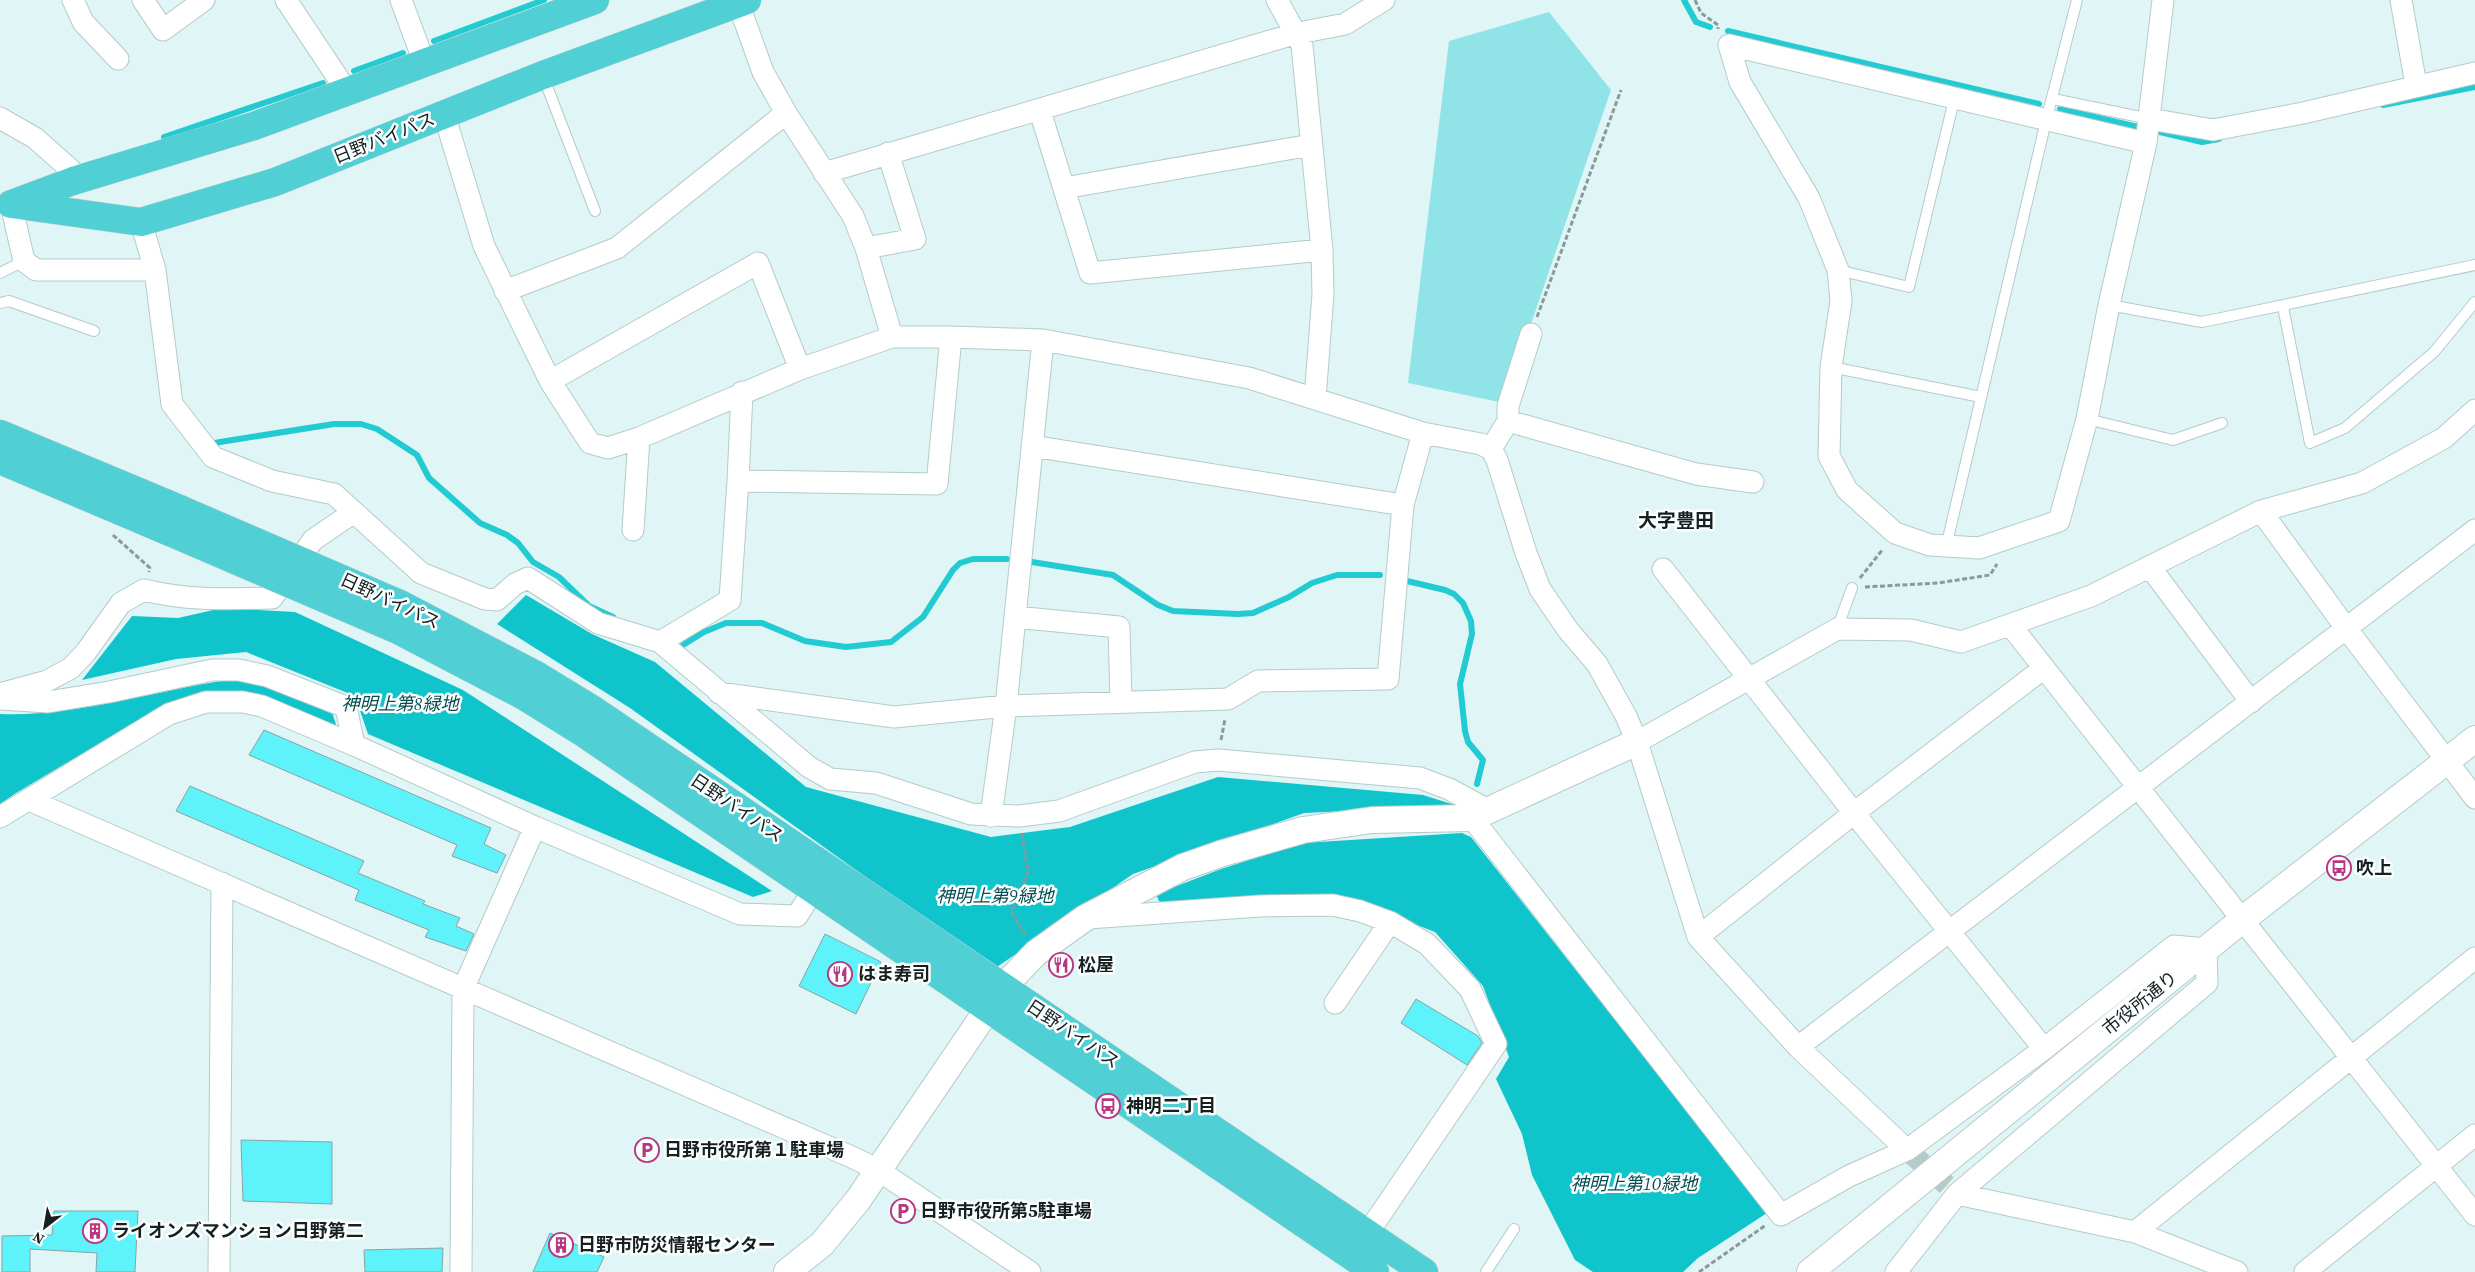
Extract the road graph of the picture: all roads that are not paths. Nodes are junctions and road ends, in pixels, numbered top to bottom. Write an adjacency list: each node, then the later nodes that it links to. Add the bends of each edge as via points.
1 (73, 0): 14 (street, via 83,22)
2 (143, 0): 3 (street, via 163,30)
3 (204, 0)
4 (286, 0): 19 (street)
5 (401, 0): 15 (street)
6 (595, 0): 15 (highway)
7 (1277, 0): 13 (street)
8 (1384, 0): 13 (street, via 1345,24)
9 (2078, 0): 20 (lane)
10 (2162, 0): 26 (street)
11 (2401, 0): 18 (street)
12 (741, 1): 17 (highway, 日野バイパス); 23 (street, via 763,72)
13 (1294, 34): 22 (street); 29 (street, via 1302,45)
14 (118, 59)
15 (424, 62): 19 (highway)
16 (2475, 73): 18 (street)
17 (543, 75): 24 (highway, 日野バイパス); 35 (lane)
18 (2416, 85): 26 (street, via 2303,113 2213,130)
19 (348, 93): 32 (highway, via 179,150)
20 (2053, 99): 26 (lane); 27 (lane)
21 (1954, 100): 27 (street); 42 (lane, via 1909,287); 42 (street, via 1729,45 1740,82 1809,198)
22 (1040, 111): 30 (street); 33 (street)
23 (786, 113): 31 (street); 44 (street, via 616,248)
24 (444, 114): 36 (highway, 日野バイパス, via 275,182); 44 (street, via 484,246)
25 (0, 118): 32 (street, via 35,138 71,170)
26 (2150, 119): 28 (street)
27 (2046, 121): 28 (street); 58 (lane)
28 (2146, 143): 47 (street)
29 (1311, 145): 33 (street); 38 (street)
30 (888, 153): 31 (street); 37 (street, via 916,239)
31 (824, 172): 37 (street, via 853,216)
32 (72, 181): 34 (highway)
33 (1064, 188): 38 (street, via 1090,273)
34 (5, 205): 36 (highway, 日野バイパス); 39 (street)
35 (595, 211)
36 (141, 222): 41 (street)
37 (866, 248): 51 (street)
38 (1322, 250): 59 (street, via 1323,294)
39 (24, 261): 41 (street, via 36,270); 43 (lane)
40 (2475, 265): 48 (lane)
41 (155, 270): 74 (street, via 172,404 213,458 272,481 334,494)
42 (1838, 270): 54 (street, via 1841,301)
43 (0, 273)
44 (505, 291): 56 (street)
45 (2475, 302): 48 (lane, via 2434,352 2345,428 2310,443)
46 (0, 303): 49 (lane, via 9,301)
47 (2109, 306): 48 (lane, via 2202,322); 61 (street)
48 (2283, 306)
49 (94, 332)
50 (1531, 334): 62 (street, via 1508,406)
51 (892, 337): 52 (street); 55 (street)
52 (950, 337): 53 (street); 70 (street, via 938,484)
53 (1043, 340): 59 (street, via 1249,378); 67 (street)
54 (1831, 367): 58 (lane); 78 (street, via 1829,456 1847,490 1895,533)
55 (800, 368): 56 (street, via 758,263); 57 (street)
56 (550, 381): 66 (street, via 590,443 608,448)
57 (742, 392): 66 (street); 70 (street)
58 (1981, 397): 78 (lane)
59 (1315, 399): 64 (street)
60 (2475, 410): 73 (street, via 2444,438 2362,483)
61 (2087, 419): 63 (lane, via 2173,440); 78 (street, via 2059,521 1979,548)
62 (1508, 421): 68 (street); 71 (street, via 1696,474)
63 (2222, 423)
64 (1423, 433): 68 (street, via 1481,444); 72 (street)
65 (0, 434): 75 (highway, 日野バイパス)
66 (639, 438): 76 (street)
67 (1032, 446): 72 (street); 82 (street)
68 (1491, 449): 97 (street, via 1540,589 1568,630 1597,664)
69 (0, 460): 75 (highway, 日野バイパス, via 114,508)
70 (738, 481): 86 (street, via 730,600)
71 (1753, 482)
72 (1402, 505): 93 (street, via 1388,679 1258,681 1228,698)
73 (2262, 511): 79 (street); 84 (street)
74 (354, 512): 86 (street, via 421,573 496,600 528,578 598,623); 91 (street, via 313,540 272,598 175,598 144,590 122,603 71,668 47,681)
75 (177, 522): 89 (highway, 日野バイパス, bridge, via 400,631)
76 (633, 530)
77 (2475, 530): 84 (street)
78 (1946, 547)
79 (2150, 567): 83 (street, via 2091,596); 94 (street)
80 (1663, 569): 88 (street)
81 (1852, 588): 85 (lane)
82 (1015, 617): 93 (street, via 1119,627); 95 (street)
83 (2011, 626): 85 (street, via 1961,642 1911,630); 87 (street)
84 (2346, 628): 94 (street); 99 (street)
85 (1837, 629): 88 (street)
86 (660, 642): 90 (street)
87 (2044, 668): 100 (street); 103 (street)
88 (1747, 678): 97 (street); 103 (street)
89 (530, 686): 109 (highway, 日野バイパス, via 582,732); 118 (highway, 日野バイパス, via 595,711)
90 (719, 693): 95 (street, via 894,717); 105 (street, via 809,767 830,779 876,782 970,814)
91 (0, 694)
92 (0, 699): 98 (street, via 48,702 212,670 239,670 267,676 346,707)
93 (1121, 702): 95 (street)
94 (2251, 702): 100 (street)
95 (1006, 706): 105 (street)
96 (2475, 739): 99 (street, 市役所通り)
97 (1637, 742): 104 (street); 114 (street)
98 (354, 745): 102 (street, via 262,706 243,702 206,702 169,714); 107 (street)
99 (2447, 761): 101 (street); 111 (street, 市役所通り)
100 (2138, 788): 111 (street); 113 (street)
101 (2475, 798)
102 (29, 800): 106 (street); 108 (street)
103 (1854, 813): 113 (street); 114 (street)
104 (1480, 814): 105 (street, via 1449,789 1420,778 1218,760 1195,762 1059,811); 110 (street, via 1372,820 1303,830 1183,867); 124 (street, via 1781,1215 1849,1176)
105 (991, 816)
106 (0, 817)
107 (534, 827): 109 (street, via 740,914 797,916); 117 (street)
108 (222, 883): 117 (street); 132 (street)
109 (814, 889): 118 (highway, 日野バイパス)
110 (1086, 918): 112 (street, via 1260,906 1333,906); 118 (street, via 1036,953)
111 (2242, 920): 115 (street, 市役所通り); 122 (street)
112 (1390, 922): 119 (street); 131 (street, via 1427,944 1470,989 1496,1044)
113 (1950, 931): 120 (street); 121 (street)
114 (1698, 937): 120 (street)
115 (2206, 949): 121 (street, via 2174,946); 127 (street, via 2207,983); 139 (street, 市役所通り)
116 (2475, 958): 122 (street)
117 (463, 989): 126 (street); 133 (street)
118 (995, 997): 126 (street); 131 (highway, 日野バイパス); 136 (highway, 日野バイパス)
119 (1335, 1003)
120 (1798, 1047): 124 (street)
121 (2044, 1049): 124 (street)
122 (2350, 1058): 125 (street); 130 (street)
123 (2475, 1135): 125 (street)
124 (1908, 1150)
125 (2436, 1166): 128 (street); 142 (street)
126 (878, 1170): 134 (street, via 822,1244); 135 (street)
127 (1957, 1194): 130 (street); 140 (street)
128 (2475, 1215)
129 (1514, 1229): 138 (lane)
130 (2135, 1232): 141 (street)
131 (1367, 1234): 137 (highway, 日野バイパス)
132 (219, 1272)
133 (461, 1272)
134 (787, 1272)
135 (1030, 1272)
136 (1375, 1272)
137 (1424, 1272)
138 (1486, 1272)
139 (1810, 1272)
140 (1896, 1272)
141 (2238, 1272)
142 (2305, 1272)

